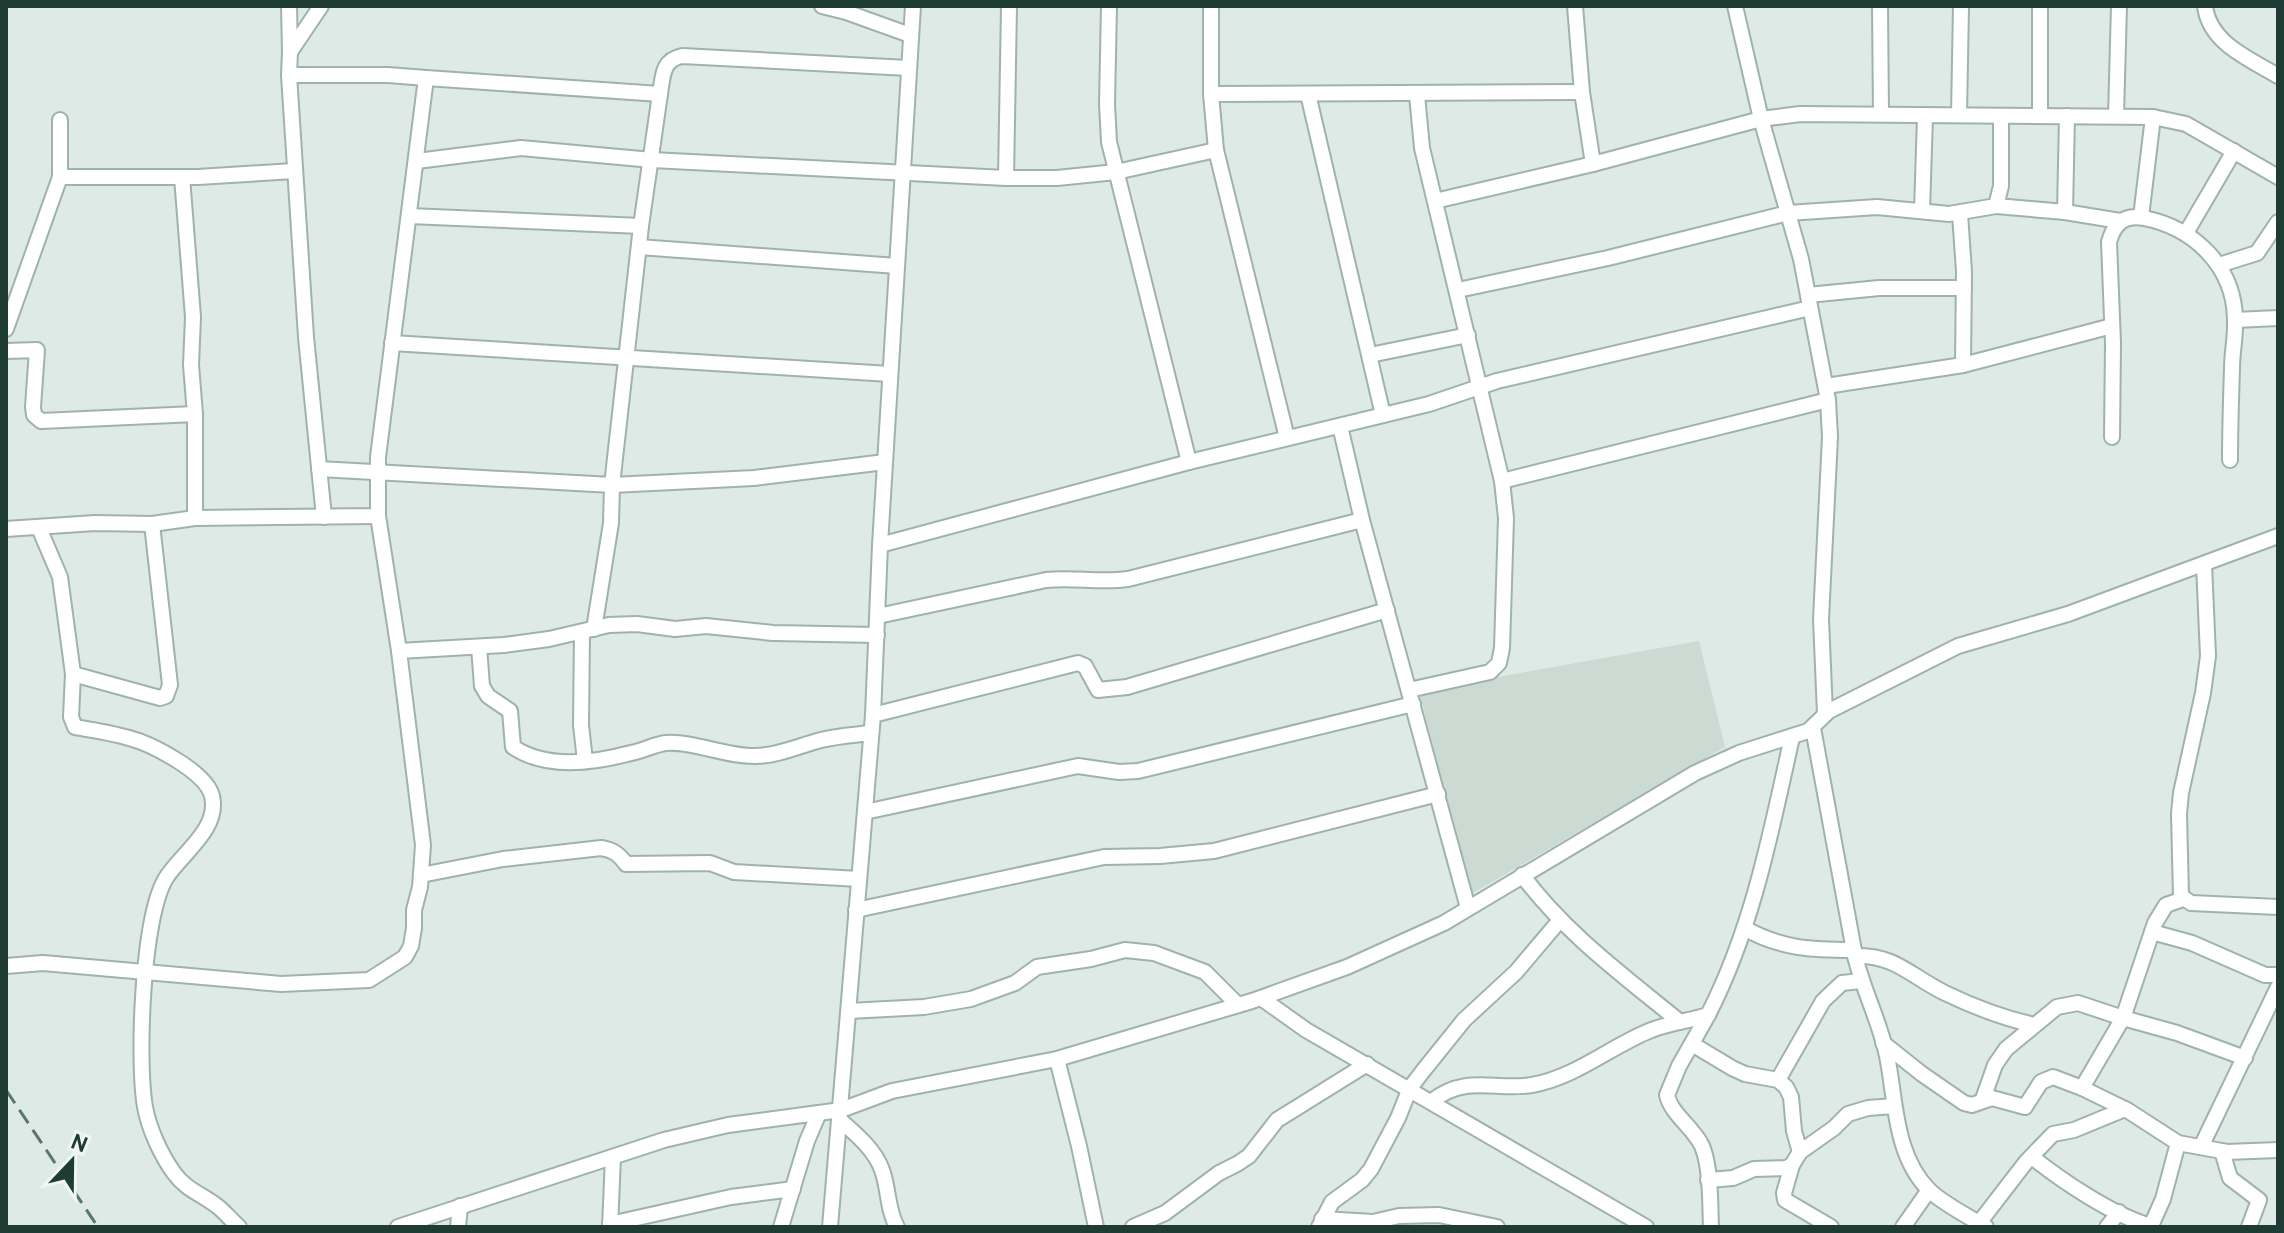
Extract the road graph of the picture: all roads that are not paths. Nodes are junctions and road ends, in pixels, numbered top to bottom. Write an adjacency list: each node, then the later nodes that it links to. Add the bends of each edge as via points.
1 (289, 6): 16 (street)
2 (321, 6): 16 (street)
3 (822, 6): 15 (street)
4 (913, 6): 15 (street)
5 (1009, 6): 47 (street)
6 (1109, 6): 42 (street, via 1107,120)
7 (1211, 6): 23 (street)
8 (1575, 6): 21 (street)
9 (1735, 6): 34 (street)
10 (1880, 6): 26 (street)
11 (1961, 6): 27 (street)
12 (2040, 6): 30 (street)
13 (2119, 6): 32 (street)
14 (2205, 6): 19 (street, via 2217,35)
15 (910, 35): 17 (street)
16 (290, 52): 18 (street)
17 (908, 68): 22 (street, via 682,56 665,66); 43 (street)
18 (289, 75): 20 (street); 41 (street)
19 (2278, 76)
20 (426, 78): 22 (street); 39 (street)
21 (1582, 92): 25 (street); 40 (street)
22 (660, 94): 38 (street)
23 (1211, 94): 24 (street); 36 (street)
24 (1308, 94): 25 (street); 73 (street)
25 (1417, 95): 48 (street)
26 (1881, 114): 28 (street); 34 (street)
27 (1959, 115): 28 (street); 29 (street)
28 (1925, 116): 50 (street)
29 (2001, 116): 30 (street); 49 (street)
30 (2040, 116): 31 (street)
31 (2067, 116): 32 (street); 51 (street)
32 (2116, 116): 33 (street)
33 (2153, 117): 37 (street, via 2186,124); 55 (street)
34 (1761, 119): 40 (street); 52 (street)
35 (60, 120): 44 (street)
36 (1216, 150): 42 (street); 83 (street)
37 (2234, 151): 46 (street); 59 (street)
38 (652, 160): 39 (street, via 521,148); 43 (street); 58 (street)
39 (417, 161): 54 (street)
40 (1593, 164): 48 (street)
41 (294, 171): 45 (street); 87 (street)
42 (1116, 172): 47 (street); 86 (street)
43 (902, 173): 47 (street); 62 (street)
44 (60, 177): 45 (street); 69 (street)
45 (182, 177): 79 (street)
46 (2278, 177)
47 (1006, 178)
48 (1435, 201): 64 (street)
49 (1996, 206): 51 (street); 53 (street)
50 (1922, 211): 52 (street, via 1877,207); 53 (street)
51 (2065, 212): 56 (street)
52 (1788, 213): 64 (street); 65 (street)
53 (1960, 214): 63 (street)
54 (409, 216): 58 (street); 71 (street)
55 (2141, 217): 56 (street); 59 (street)
56 (2120, 221): 68 (street, via 2109,242)
57 (2278, 222): 61 (street, via 2257,253)
58 (641, 226): 60 (street)
59 (2186, 233): 61 (street)
60 (639, 247): 62 (street); 74 (street)
61 (2219, 265): 67 (street, via 2233,296)
62 (897, 266): 76 (street)
63 (1964, 288): 65 (street, via 1879,288); 75 (street)
64 (1458, 290): 70 (street)
65 (1809, 302): 77 (street); 78 (street)
66 (2278, 318): 67 (street)
67 (2235, 320): 84 (street)
68 (2112, 326): 75 (street); 82 (street)
69 (6, 329)
70 (1468, 335): 73 (street); 77 (street)
71 (392, 343): 74 (street); 88 (street)
72 (6, 351): 79 (street, via 37,350 33,407 41,421)
73 (1370, 355): 80 (street)
74 (628, 359): 76 (street); 90 (street)
75 (1963, 365): 78 (street)
76 (890, 374): 85 (street)
77 (1481, 386): 80 (street); 89 (street)
78 (1827, 393): 89 (street); 109 (street, via 1830,437 1821,619)
79 (195, 414): 93 (street)
80 (1383, 415): 81 (street)
81 (1340, 426): 83 (street); 94 (street)
82 (2112, 437)
83 (1287, 438): 86 (street)
84 (2230, 460)
85 (885, 462): 90 (street, via 754,478); 99 (street)
86 (1189, 462): 99 (street)
87 (319, 469): 88 (street); 92 (street)
88 (377, 474): 90 (street); 91 (street)
89 (1502, 481): 108 (street, via 1506,518 1499,663 1490,672)
90 (612, 485): 103 (street, via 611,523)
91 (378, 516): 92 (street); 106 (street)
92 (324, 517): 93 (street)
93 (195, 518): 95 (street)
94 (1362, 520): 101 (street); 102 (street, via 1128,579 1046,580)
95 (152, 524): 96 (street); 107 (street, via 170,685 166,696)
96 (39, 528): 97 (street); 107 (street, via 60,577)
97 (6, 529)
98 (2278, 536): 100 (street)
99 (880, 545): 102 (street)
100 (2204, 564): 109 (street, via 2068,614 1958,646); 120 (street, via 2208,656 2179,814)
101 (1387, 610): 108 (street); 110 (street, via 1113,689 1098,690 1078,663)
102 (878, 616): 104 (street)
103 (588, 630): 104 (street, via 637,624); 105 (street); 114 (street, via 581,725)
104 (877, 635): 110 (street)
105 (479, 647): 106 (street); 114 (street, via 482,686 510,711 513,747 542,760)
106 (399, 651): 117 (street, via 423,845)
107 (73, 674): 129 (street, via 75,727 143,744 196,772 212,795 206,826 161,888)
108 (1411, 697): 115 (street); 116 (street, via 1138,771 1078,766)
109 (1825, 714): 111 (street)
110 (873, 715): 112 (street)
111 (1813, 728): 113 (street); 127 (street)
112 (870, 733): 114 (street, via 758,756 661,743); 116 (street)
113 (1792, 737): 118 (street, via 1695,773); 125 (street, via 1762,876)
114 (585, 761)
115 (1438, 794): 122 (street); 123 (street, via 1214,851 1104,857)
116 (865, 812): 119 (street)
117 (421, 875): 119 (street, via 601,848 626,864 710,863 734,872); 129 (street, via 411,946 396,965 369,980 281,984)
118 (1522, 875): 122 (street); 124 (street)
119 (859, 879): 123 (street)
120 (2183, 899): 121 (street); 126 (street, via 2166,905)
121 (2278, 907)
122 (1468, 908): 133 (street, via 1414,939)
123 (856, 910): 135 (street)
124 (1560, 920): 138 (street); 146 (street, via 1516,972 1464,1020)
125 (1744, 928): 127 (street, via 1792,948); 136 (street)
126 (2152, 932): 130 (street, via 2265,975); 137 (street)
127 (1854, 953): 131 (street); 139 (street, via 1889,960 1966,1003)
128 (6, 966): 129 (street, via 43,963)
129 (144, 972): 173 (street, via 142,1088 150,1124 184,1186)
130 (2278, 975)
131 (1861, 981): 140 (street); 145 (street, via 1842,983 1823,1001)
132 (2278, 987): 142 (street)
133 (1261, 998): 134 (street); 144 (street)
134 (1238, 1005): 135 (street, via 1197,968 1154,953 1125,950 1037,967 1015,983 971,999); 143 (street)
135 (849, 1011): 153 (street)
136 (1708, 1015): 138 (street); 141 (street)
137 (2123, 1018): 139 (street, via 2069,1003); 142 (street); 147 (street)
138 (1680, 1022): 149 (street, via 1651,1030 1551,1080 1517,1086 1470,1084)
139 (2034, 1025): 148 (street, via 2006,1049)
140 (1883, 1043): 148 (street, via 1964,1103); 150 (street)
141 (1692, 1044): 145 (street, via 1745,1074); 161 (street, via 1667,1095 1702,1146)
142 (2245, 1058): 155 (street)
143 (1057, 1059): 153 (street, via 892,1091); 179 (street)
144 (1367, 1064): 146 (street); 180 (street, via 1277,1120 1249,1156 1165,1213)
145 (1778, 1080): 160 (street, via 1791,1097)
146 (1410, 1088): 149 (street); 167 (street, via 1371,1169 1332,1202)
147 (2082, 1088): 148 (street, via 2053,1077 2041,1082 2025,1107); 151 (street)
148 (1983, 1099)
149 (1432, 1101): 169 (street)
150 (1894, 1106): 160 (street, via 1848,1114); 163 (street, via 1900,1136)
151 (2125, 1109): 154 (street); 159 (street, via 2053,1134)
152 (819, 1113): 153 (street); 158 (street, via 728,1125); 162 (street)
153 (840, 1115): 177 (street); 178 (street, via 881,1168)
154 (2178, 1143): 155 (street); 172 (street)
155 (2201, 1147): 157 (street)
156 (2278, 1150): 157 (street)
157 (2222, 1151): 186 (street, via 2230,1178 2259,1200)
158 (613, 1157): 164 (street); 170 (street)
159 (2032, 1157): 165 (street); 171 (street)
160 (1796, 1159): 161 (street, via 1786,1168); 183 (street, via 1785,1200)
161 (1708, 1180): 182 (street)
162 (793, 1189): 170 (street, via 731,1197); 176 (street)
163 (1929, 1190): 171 (street); 184 (street)
164 (460, 1206): 174 (street); 175 (street)
165 (2119, 1212): 172 (street); 185 (street)
166 (1452, 1222): 168 (street, via 1421,1215); 181 (street)
167 (1320, 1223): 168 (street)
168 (1388, 1223)
169 (1635, 1224)
170 (610, 1225)
171 (1982, 1225)
172 (2152, 1226)
173 (239, 1227)
174 (398, 1227)
175 (458, 1227)
176 (781, 1227)
177 (830, 1227)
178 (897, 1227)
179 (1096, 1227)
180 (1133, 1227)
181 (1497, 1227)
182 (1711, 1227)
183 (1831, 1227)
184 (1903, 1227)
185 (2107, 1227)
186 (2249, 1227)

